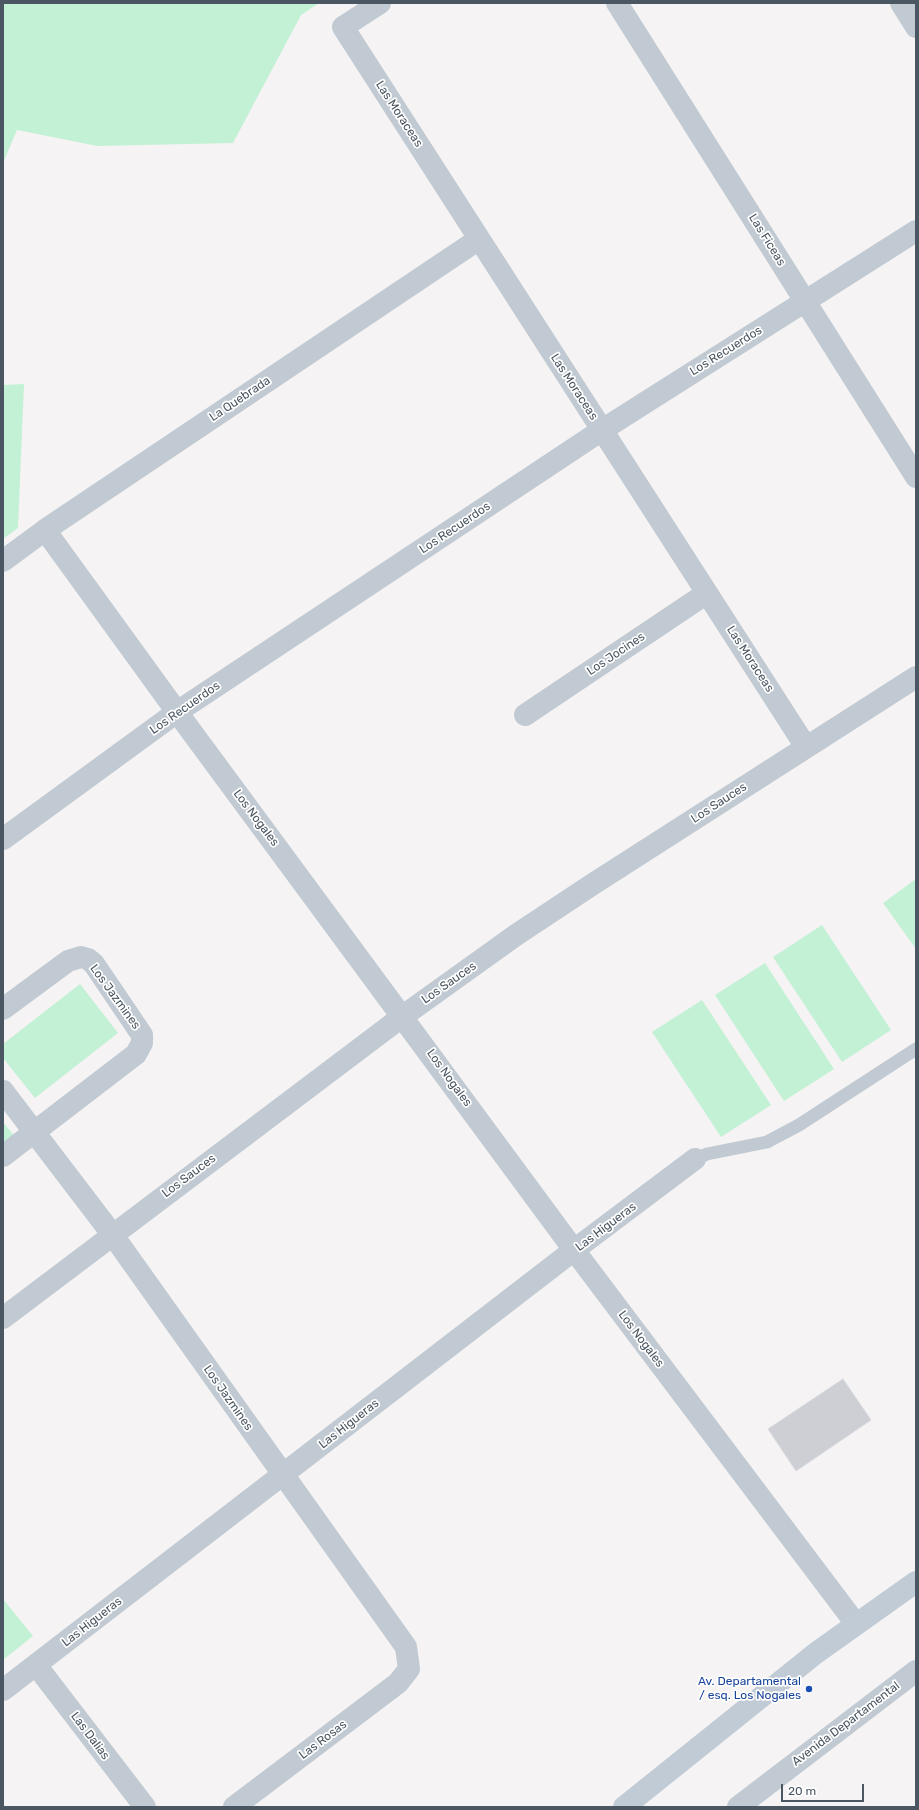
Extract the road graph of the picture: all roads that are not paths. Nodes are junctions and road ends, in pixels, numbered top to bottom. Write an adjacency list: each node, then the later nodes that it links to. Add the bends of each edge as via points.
1 (380, 3): 6 (street, Las Moraceas, via 343,27)
2 (617, 3): 7 (street, Las Ficeas)
3 (901, 3): 4 (street)
4 (916, 27)
5 (916, 231): 7 (street, Los Recuerdos)
6 (479, 239): 8 (street, Las Moraceas); 10 (street, La Quebrada)
7 (805, 301): 8 (street, Los Recuerdos); 9 (street, Las Ficeas)
8 (602, 430): 12 (street, Las Moraceas); 14 (street, Los Recuerdos)
9 (916, 477)
10 (45, 530): 11 (street, La Quebrada); 14 (street, Los Nogales)
11 (3, 561)
12 (707, 593): 15 (street, Los Jocines); 16 (street, Las Moraceas)
13 (916, 677): 16 (street, Los Sauces)
14 (177, 712): 17 (street, Los Recuerdos); 19 (street, Los Nogales)
15 (524, 715)
16 (806, 747): 19 (street, Los Sauces, via 558,907)
17 (3, 839)
18 (3, 1009): 22 (street, Los Jazmines, via 68,961 81,957 94,964 142,1035 142,1043 136,1054)
19 (403, 1016): 25 (street, Los Sauces); 26 (street, Los Nogales)
20 (916, 1049): 24 (lane, via 799,1125 767,1142 707,1154)
21 (3, 1091): 22 (street, Los Jazmines)
22 (33, 1132): 23 (street, Los Jazmines); 25 (street, Los Jazmines)
23 (3, 1156)
24 (695, 1159): 26 (street, Las Higueras)
25 (112, 1234): 27 (street, Los Sauces); 28 (street, Los Jazmines)
26 (574, 1250): 28 (street, Las Higueras); 30 (street, Los Nogales)
27 (3, 1318)
28 (283, 1475): 31 (street, Las Higueras); 32 (street, Los Jazmines, via 406,1647)
29 (916, 1582): 30 (street)
30 (856, 1624): 37 (street)
31 (36, 1665): 34 (street, Las Higueras); 35 (street, Las Dalias)
32 (409, 1669): 36 (street, Las Rosas, via 398,1684)
33 (916, 1670): 38 (street, Avenida Departamental)
34 (3, 1690)
35 (144, 1807)
36 (234, 1807)
37 (624, 1807)
38 (738, 1807)

